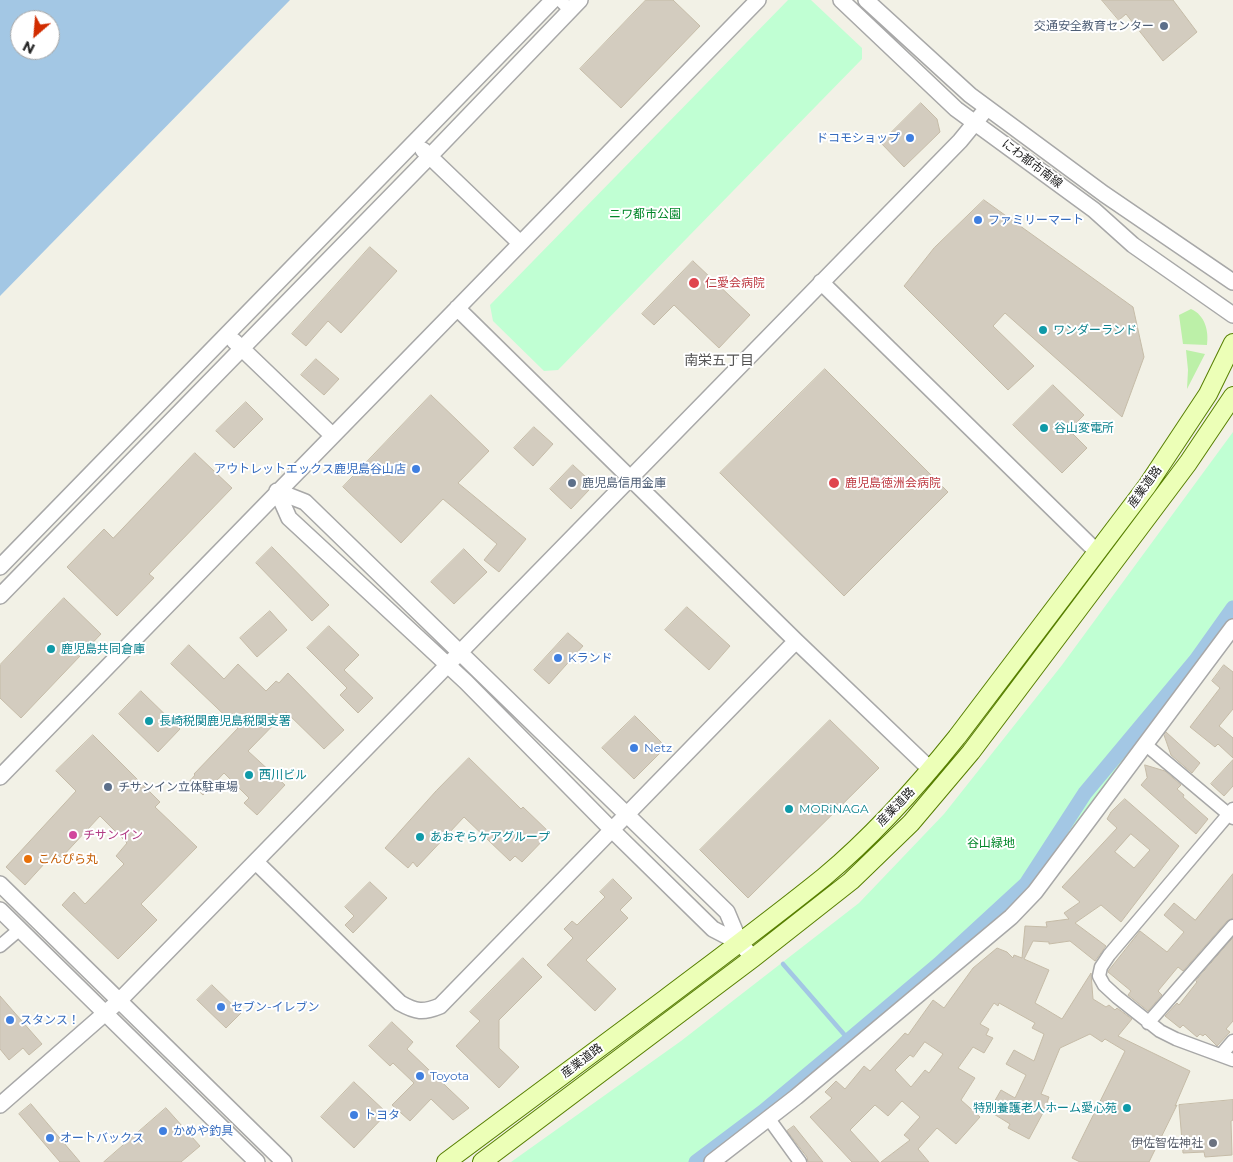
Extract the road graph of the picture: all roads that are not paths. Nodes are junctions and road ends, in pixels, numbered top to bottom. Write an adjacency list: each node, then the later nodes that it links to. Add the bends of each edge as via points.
1 (553, 0): 8 (street)
2 (758, 0): 10 (street)
3 (841, 0): 7 (street, にわ都市南線, via 956,109)
4 (866, 0): 6 (street, にわ都市南線)
5 (570, 3): 9 (street)
6 (987, 108): 7 (street); 12 (street, にわ都市南線, via 1104,194)
7 (975, 122): 11 (street); 14 (street, にわ都市南線, via 1094,210 1133,245)
8 (415, 142): 9 (street); 15 (street)
9 (430, 156): 10 (street); 17 (street)
10 (520, 243): 13 (street)
11 (821, 282): 20 (street); 22 (street)
12 (1233, 282)
13 (457, 308): 19 (street); 20 (street)
14 (1233, 315)
15 (228, 335): 17 (street); 23 (street)
16 (1233, 343): 22 (main road, 産業道路, via 1208,394 1181,436)
17 (241, 348): 19 (street); 24 (street)
18 (1233, 396): 42 (main road, 産業道路, via 1073,616 930,801 851,881)
19 (332, 435): 21 (street)
20 (630, 478): 26 (street); 27 (street)
21 (278, 491): 27 (street, via 305,502); 28 (street, via 289,518); 31 (street)
22 (1096, 552): 30 (main road, 産業道路)
23 (0, 567)
24 (0, 596)
25 (1233, 627): 29 (street)
26 (796, 641): 30 (street); 32 (street)
27 (461, 652): 28 (street); 32 (street)
28 (449, 665): 34 (street); 35 (street)
29 (1146, 745): 33 (street); 49 (street, via 1035,892 1011,916)
30 (931, 770): 40 (main road, 産業道路, via 825,876)
31 (0, 777)
32 (627, 814): 34 (street); 40 (street, via 727,912)
33 (1231, 814): 45 (street, via 1100,967 1099,976 1104,985)
34 (612, 830): 35 (street, via 440,1006 427,1011 410,1009 400,1003); 40 (street, via 713,929)
35 (256, 862): 43 (street)
36 (0, 884): 43 (street)
37 (0, 910): 39 (street)
38 (1233, 926): 45 (street)
39 (20, 929): 41 (street); 44 (street)
40 (740, 942): 42 (street); 52 (main road, 産業道路)
41 (0, 946)
42 (753, 958): 53 (main road, 産業道路)
43 (119, 1001): 44 (street); 51 (street)
44 (105, 1013): 48 (street); 50 (street)
45 (1148, 1022): 47 (street, via 1176,1039)
46 (1233, 1042): 47 (street)
47 (1227, 1058)
48 (0, 1104)
49 (769, 1119): 54 (street); 55 (street)
50 (257, 1162)
51 (284, 1162)
52 (446, 1162)
53 (482, 1162)
54 (712, 1162)
55 (800, 1162)

